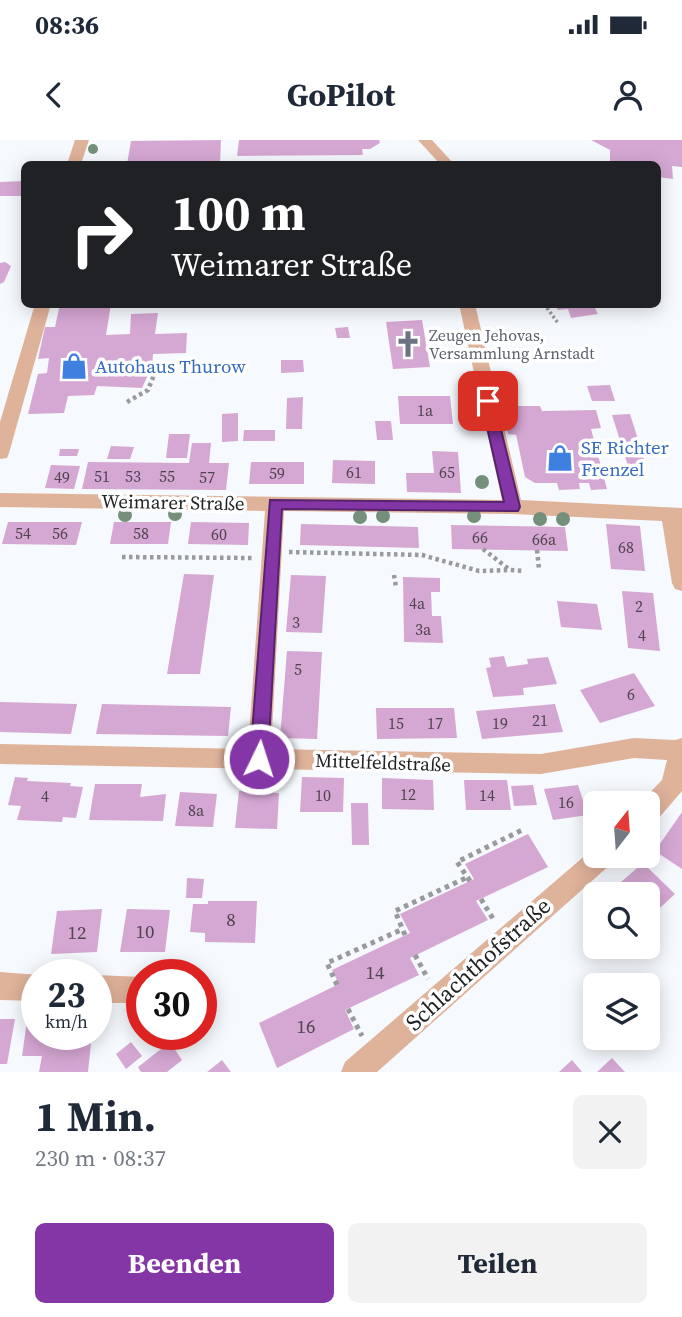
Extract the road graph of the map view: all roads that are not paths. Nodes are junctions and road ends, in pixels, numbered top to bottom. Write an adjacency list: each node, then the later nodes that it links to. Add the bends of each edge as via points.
1 (82, 140): 3 (street)
2 (425, 140): 4 (street)
3 (75, 161)
4 (444, 161)
5 (42, 308): 7 (street)
6 (468, 308): 10 (street)
7 (0, 453)
8 (0, 500): 9 (street, Weimarer Straße)
9 (275, 504): 10 (street, Weimarer Straße); 15 (street)
10 (513, 507): 11 (street, Weimarer Straße)
11 (677, 514): 12 (street)
12 (682, 583)
13 (682, 749): 15 (street, Mittelfeldstraße, via 634,748 541,764); 16 (street, via 673,785)
14 (1, 758): 15 (street, Mittelfeldstraße)
15 (259, 759)
16 (660, 799)
17 (588, 868): 20 (street, Schlachthofstraße)
18 (0, 986): 19 (street)
19 (21, 987)
20 (355, 1072)

